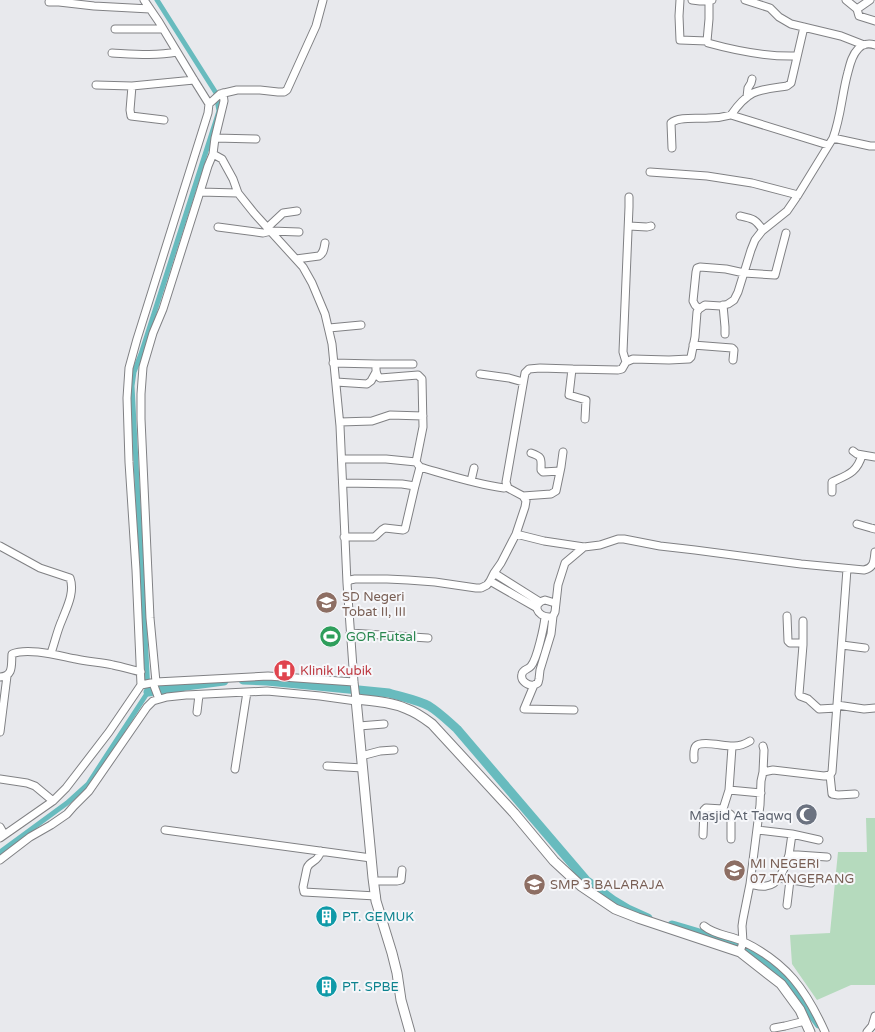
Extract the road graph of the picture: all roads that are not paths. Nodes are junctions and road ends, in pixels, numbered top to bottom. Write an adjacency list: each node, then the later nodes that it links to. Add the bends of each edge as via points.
1 (144, 0): 11 (street)
2 (324, 0): 27 (street, via 316,26 288,90 237,90)
3 (680, 0): 17 (street, via 680,40)
4 (692, 0): 5 (street)
5 (711, 0): 17 (street)
6 (745, 0): 10 (street)
7 (846, 0): 12 (street)
8 (870, 0): 12 (street)
9 (49, 2): 11 (street)
10 (761, 2): 14 (street, via 790,24)
11 (150, 9): 16 (street)
12 (857, 9): 13 (street, via 859,16)
13 (875, 21)
14 (804, 27): 18 (street, via 841,36); 22 (street)
15 (115, 29): 16 (street)
16 (163, 29): 20 (street)
17 (707, 41): 22 (street, via 733,49)
18 (864, 45): 19 (street); 33 (street, via 852,57)
19 (875, 45)
20 (177, 52): 21 (street); 24 (street)
21 (112, 53)
22 (797, 56): 28 (street, via 789,85 759,90)
23 (752, 79): 28 (street)
24 (194, 80): 26 (street); 29 (street)
25 (96, 85): 26 (street)
26 (132, 86): 31 (street, via 131,116)
27 (222, 94): 29 (street); 32 (street, via 224,101)
28 (747, 97): 30 (street)
29 (210, 103): 115 (street, via 129,368 129,462)
30 (731, 115): 35 (street); 37 (street, via 672,121)
31 (164, 120)
32 (215, 138): 34 (street); 38 (street)
33 (833, 138): 35 (street); 36 (street)
34 (256, 140)
35 (828, 144): 42 (street)
36 (875, 146)
37 (672, 148)
38 (213, 154): 40 (street); 41 (street, via 222,159)
39 (650, 172): 42 (street, via 707,176 752,183)
40 (200, 192): 41 (street); 117 (street, via 143,367 141,419 150,618)
41 (238, 193): 49 (street)
42 (798, 195): 50 (street, via 787,211)
43 (629, 197): 46 (street)
44 (297, 211): 49 (street, via 283,213)
45 (740, 216): 50 (street, via 753,219)
46 (629, 226): 47 (street); 63 (street, via 623,352)
47 (651, 226)
48 (218, 227): 49 (street, via 263,233)
49 (270, 229): 51 (street); 54 (street)
50 (764, 230): 55 (street, via 755,240)
51 (299, 232)
52 (786, 233): 55 (street, via 776,275)
53 (325, 243): 54 (street, via 324,250 319,256)
54 (296, 259): 59 (street, via 312,282)
55 (744, 273): 56 (street, via 734,300); 57 (street, via 726,269 697,268 693,301)
56 (723, 305): 57 (street, via 705,305); 60 (street)
57 (699, 309): 61 (street)
58 (361, 325): 59 (street)
59 (328, 328): 64 (street)
60 (724, 334)
61 (693, 345): 62 (street, via 733,348); 63 (street, via 689,359 633,359)
62 (733, 360)
63 (626, 362): 67 (street, via 618,370)
64 (333, 363): 65 (street); 70 (street)
65 (376, 364): 66 (street); 68 (street)
66 (413, 364)
67 (572, 369): 71 (street, via 529,369); 73 (street, via 569,395 586,400)
68 (376, 372): 70 (street, via 368,384); 72 (street, via 380,378 418,375 422,380)
69 (480, 374): 71 (street, via 502,376)
70 (336, 382): 74 (street)
71 (523, 382): 87 (street, via 506,479)
72 (423, 416): 74 (street, via 390,415 372,421); 81 (street)
73 (585, 419)
74 (340, 422): 80 (street)
75 (853, 451): 78 (street)
76 (563, 452): 83 (street)
77 (531, 453): 83 (street, via 541,459 543,472)
78 (862, 455): 79 (street); 88 (street, via 855,470 832,482)
79 (875, 457)
80 (342, 459): 81 (street, via 386,459); 85 (street)
81 (418, 464): 84 (street); 86 (street)
82 (474, 468): 84 (street)
83 (560, 471): 89 (street, via 554,493)
84 (471, 481): 87 (street, via 504,488)
85 (343, 483): 86 (street); 93 (street)
86 (415, 486): 93 (street, via 405,529 385,528 374,537)
87 (507, 486): 89 (street)
88 (832, 492)
89 (524, 496): 92 (street, via 525,507)
90 (856, 524): 91 (street)
91 (875, 529)
92 (516, 534): 95 (street, via 544,541); 98 (street)
93 (344, 537): 100 (street)
94 (0, 546): 112 (street, via 40,568 70,578 72,585 69,606)
95 (584, 546): 97 (street, via 624,539 660,546); 101 (street, via 565,563)
96 (875, 552): 97 (street, via 872,567 869,569)
97 (847, 569): 110 (street)
98 (494, 573): 99 (street); 102 (street)
99 (490, 581): 100 (street, via 481,588 387,579 355,579); 102 (street)
100 (346, 583): 107 (street)
101 (555, 603): 102 (street, via 545,600); 103 (street)
102 (538, 605): 105 (street, via 538,613)
103 (553, 616): 105 (street); 114 (street)
104 (787, 616): 109 (street, via 788,641)
105 (545, 617): 113 (street, via 537,652)
106 (803, 621): 109 (street)
107 (350, 633): 108 (street); 118 (street)
108 (428, 638)
109 (803, 643): 124 (street, via 798,691 800,696 808,699 819,709)
110 (842, 645): 111 (street); 124 (street)
111 (865, 648)
112 (51, 653): 115 (street); 116 (street, via 14,653 11,669)
113 (530, 667): 114 (street); 119 (street, via 524,671 522,677 527,684)
114 (540, 670): 119 (street, via 538,683)
115 (141, 672): 117 (street)
116 (4, 676): 130 (street)
117 (150, 684): 118 (street, via 268,676); 122 (street); 146 (street)
118 (354, 684): 123 (street)
119 (534, 685): 126 (street, via 524,709)
120 (247, 692): 121 (street); 123 (street, via 267,691); 139 (street)
121 (198, 695): 122 (street); 127 (street)
122 (159, 697): 160 (street, via 148,707 89,790 66,814)
123 (356, 699): 129 (main road); 170 (main road, via 396,705 418,714 432,724 554,861 581,886 615,909 638,918)
124 (837, 707): 125 (street); 141 (street)
125 (875, 708)
126 (574, 710)
127 (197, 712)
128 (384, 724): 129 (street)
129 (359, 726): 135 (main road)
130 (0, 732)
131 (750, 742): 133 (street)
132 (763, 746): 140 (street)
133 (732, 747): 136 (street, via 697,745); 143 (street)
134 (394, 750): 135 (street)
135 (362, 756): 138 (main road)
136 (694, 759)
137 (327, 766): 138 (street)
138 (363, 768): 159 (main road)
139 (235, 769)
140 (763, 772): 141 (street, via 773,770); 144 (street)
141 (830, 775): 145 (street, via 832,794)
142 (0, 779): 146 (street, via 35,786)
143 (728, 790): 144 (street); 147 (street)
144 (761, 794): 150 (street)
145 (855, 794)
146 (53, 801): 152 (street)
147 (723, 809): 153 (street, via 704,808); 154 (street, via 731,815 728,822)
148 (0, 826): 152 (street)
149 (165, 830): 156 (street)
150 (757, 830): 151 (street); 166 (street)
151 (792, 834): 155 (street); 157 (street)
152 (2, 836)
153 (703, 836)
154 (731, 839)
155 (819, 840)
156 (321, 851): 159 (street); 167 (street, via 317,860 308,865 304,892)
157 (790, 855): 158 (street); 162 (street)
158 (827, 857)
159 (371, 858): 164 (main road)
160 (0, 860)
161 (402, 870): 164 (street, via 401,880 397,882)
162 (779, 878): 163 (street); 166 (street, via 772,885)
163 (790, 880): 165 (street); 168 (street)
164 (373, 881): 167 (main road)
165 (811, 883)
166 (750, 884): 170 (street, via 742,926)
167 (376, 896): 174 (main road)
168 (787, 905)
169 (704, 926): 170 (street, via 718,934 734,938)
170 (742, 947): 172 (main road, via 780,984 800,1010); 176 (street, via 761,951 790,974 802,988)
171 (875, 1016): 177 (street)
172 (805, 1021): 173 (street); 175 (main road)
173 (774, 1028)
174 (410, 1032)
175 (810, 1032)
176 (825, 1032)
177 (868, 1032)

